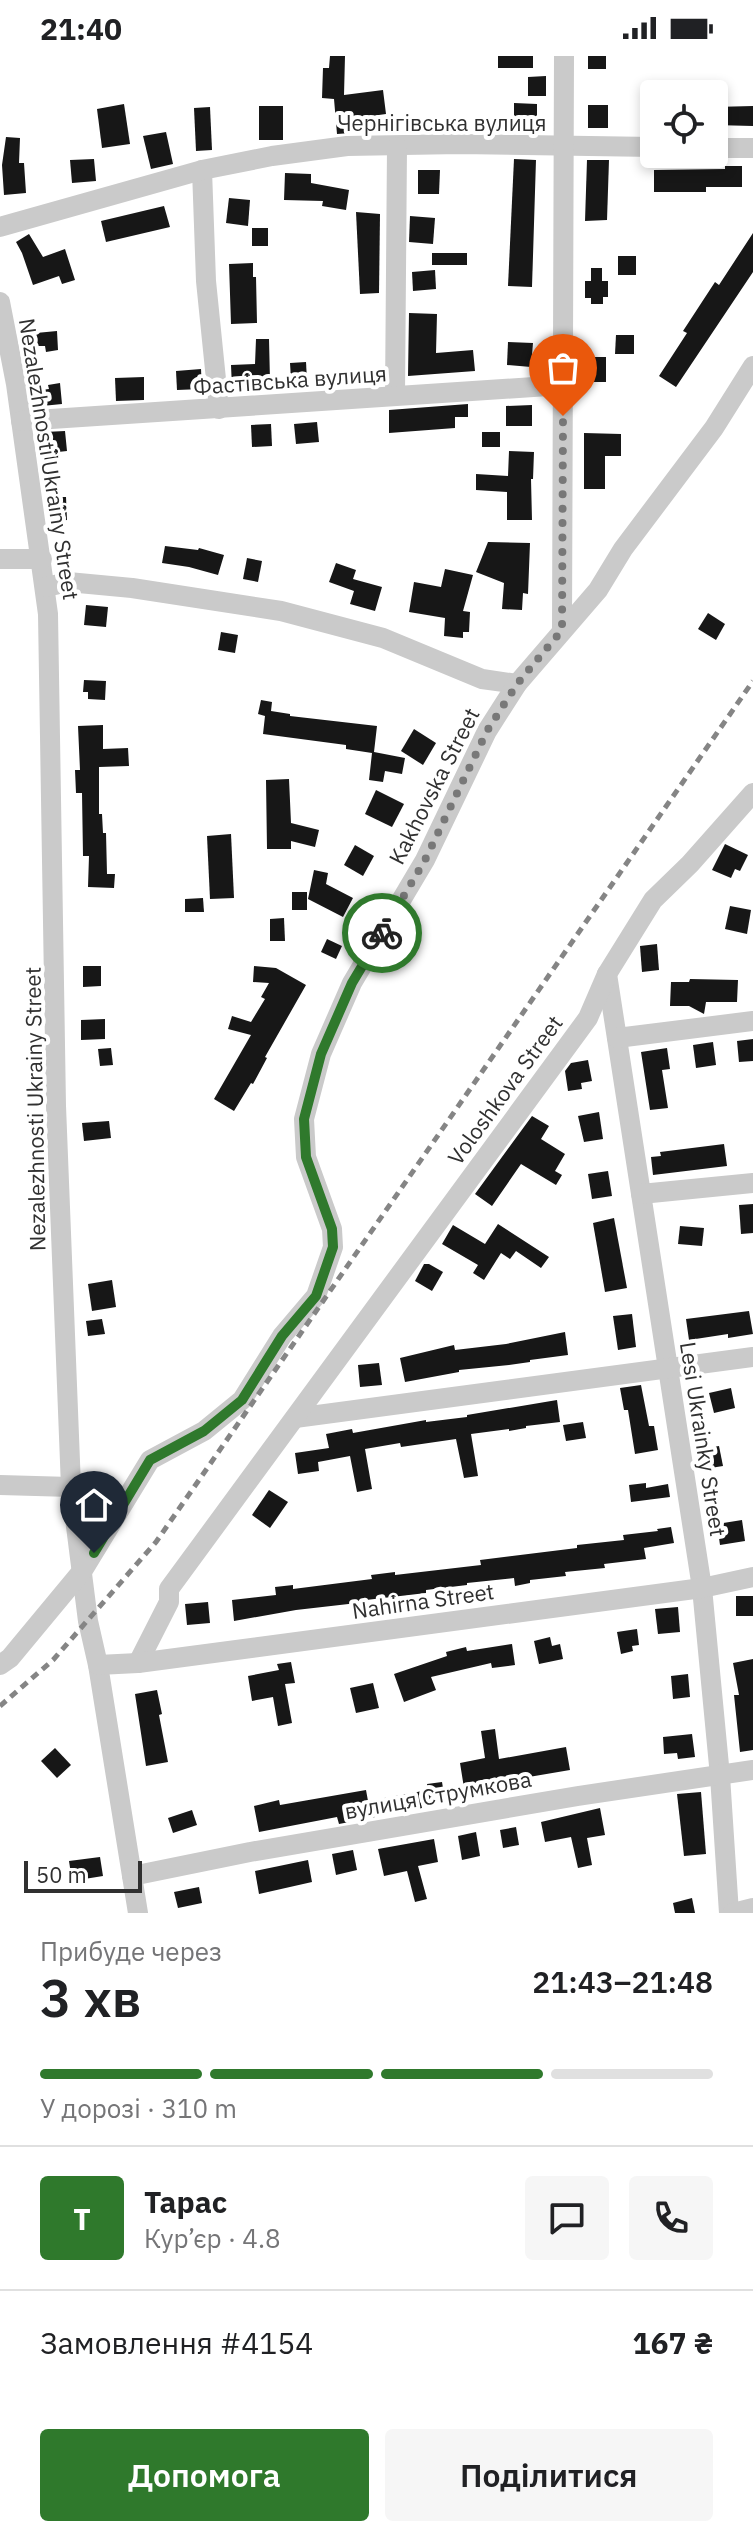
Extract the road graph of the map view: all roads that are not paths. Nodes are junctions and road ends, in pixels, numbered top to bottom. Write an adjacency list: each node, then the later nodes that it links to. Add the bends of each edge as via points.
1 (564, 56): 3 (street)
2 (397, 147): 3 (street, Чернігівська вулиця); 7 (street, Чернігівська вулиця, via 347,146); 12 (street)
3 (563, 147): 4 (street, Чернігівська вулиця); 11 (street)
4 (640, 147)
5 (728, 148): 6 (street)
6 (753, 148)
7 (202, 170): 8 (street, Чернігівська вулиця); 13 (street)
8 (0, 227)
9 (0, 302): 14 (street, Nezalezhnosti Ukrainy Street)
10 (753, 366): 18 (street, Kakhovska Street, via 598,590)
11 (563, 385): 12 (street, Фастівська вулиця); 18 (street)
12 (395, 396): 13 (street, Фастівська вулиця)
13 (219, 409): 14 (street, Фастівська вулиця)
14 (21, 421): 16 (street, Nezalezhnosti Ukrainy Street)
15 (0, 559): 16 (street)
16 (42, 559): 17 (street, Nezalezhnosti Ukrainy Street)
17 (46, 587): 19 (street, via 68,582 132,588 281,611 383,638 482,679); 30 (street, Nezalezhnosti Ukrainy Street, via 56,1106)
18 (562, 630): 19 (street, Kakhovska Street)
19 (517, 684): 31 (street, Kakhovska Street, via 487,731 425,860 352,983 321,1054 304,1119 306,1157 332,1229 333,1247 316,1296 282,1336 242,1400 204,1431 150,1460)
20 (753, 793): 21 (street, Voloshkova Street, via 653,900)
21 (607, 974): 23 (street, Lesi Ukrainky Street); 28 (street, Voloshkova Street, via 588,1018)
22 (753, 1021): 23 (street)
23 (617, 1038): 25 (street, Lesi Ukrainky Street)
24 (753, 1183): 25 (street)
25 (641, 1194): 27 (street, Lesi Ukrainky Street)
26 (753, 1357): 27 (street)
27 (668, 1369): 28 (street); 33 (street, Lesi Ukrainky Street)
28 (295, 1418): 34 (street, Voloshkova Street, via 169,1589 169,1602)
29 (0, 1485): 30 (street)
30 (71, 1487): 31 (street, Nezalezhnosti Ukrainy Street)
31 (83, 1570): 35 (street, Kakhovska Street); 36 (street, Nezalezhnosti Ukrainy Street)
32 (753, 1577): 33 (street, Nahirna Street)
33 (702, 1588): 34 (street, Nahirna Street); 38 (street, Lesi Ukrainky Street)
34 (138, 1663): 36 (street, Nahirna Street)
35 (0, 1665)
36 (98, 1665): 39 (street, Nezalezhnosti Ukrainy Street)
37 (753, 1770): 38 (street, вулиця Струмкова)
38 (720, 1776): 39 (street, вулиця Струмкова, via 578,1796); 42 (street, Lesi Ukrainky Street)
39 (132, 1876): 41 (street, Nezalezhnosti Ukrainy Street)
40 (753, 1908): 42 (street)
41 (138, 1913)
42 (731, 1913)

